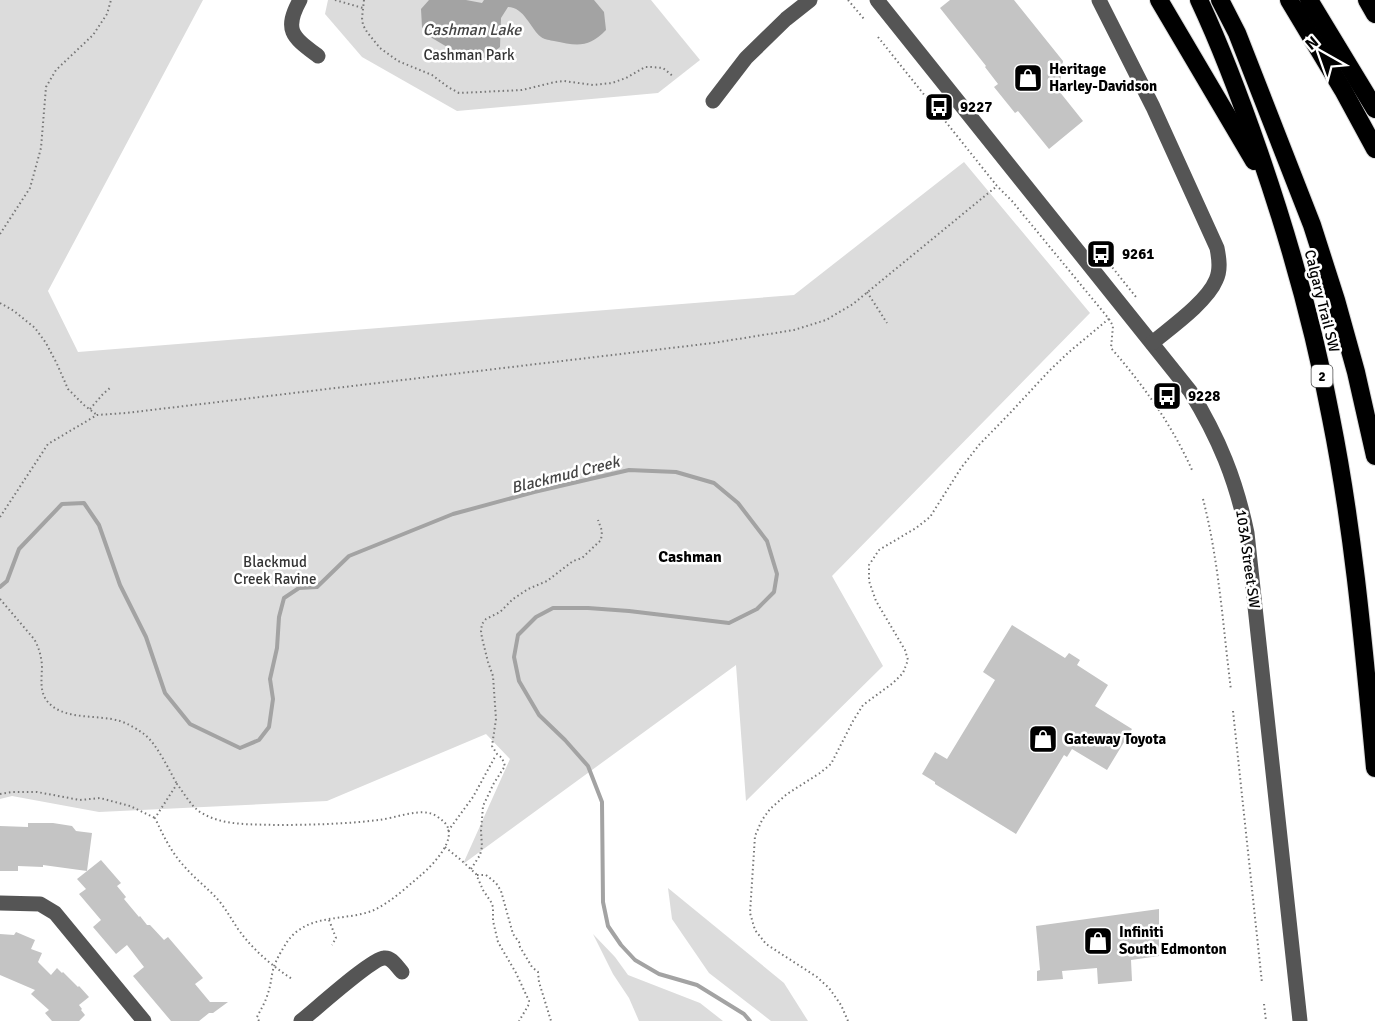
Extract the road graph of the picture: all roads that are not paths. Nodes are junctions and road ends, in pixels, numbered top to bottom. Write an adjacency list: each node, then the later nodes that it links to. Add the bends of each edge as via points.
1 (300, 0): 12 (street, via 291,27 299,41)
2 (810, 0): 13 (street, via 746,58)
3 (877, 0): 17 (street, 103A Street SW)
4 (1099, 0): 17 (street, via 1217,248 1216,281 1203,300)
5 (1159, 0): 16 (highway)
6 (1199, 0): 16 (highway, Calgary Trail SW / 2, via 1239,92)
7 (1220, 0): 18 (highway, via 1237,33 1312,225 1356,372)
8 (1289, 0): 15 (highway)
9 (1309, 0): 14 (highway)
10 (1367, 0): 11 (highway)
11 (1375, 14)
12 (318, 56)
13 (713, 101)
14 (1375, 109)
15 (1375, 149)
16 (1274, 195): 19 (highway, Calgary Trail SW / 2, via 1298,272 1332,419 1359,606)
17 (1152, 343): 24 (street, 103A Street SW, via 1190,391 1216,436 1243,514)
18 (1375, 456)
19 (1375, 768)
20 (0, 903): 22 (street, via 40,904 55,913)
21 (402, 972): 23 (street, via 390,959 378,960)
22 (144, 1021)
23 (301, 1021)
24 (1300, 1021)

